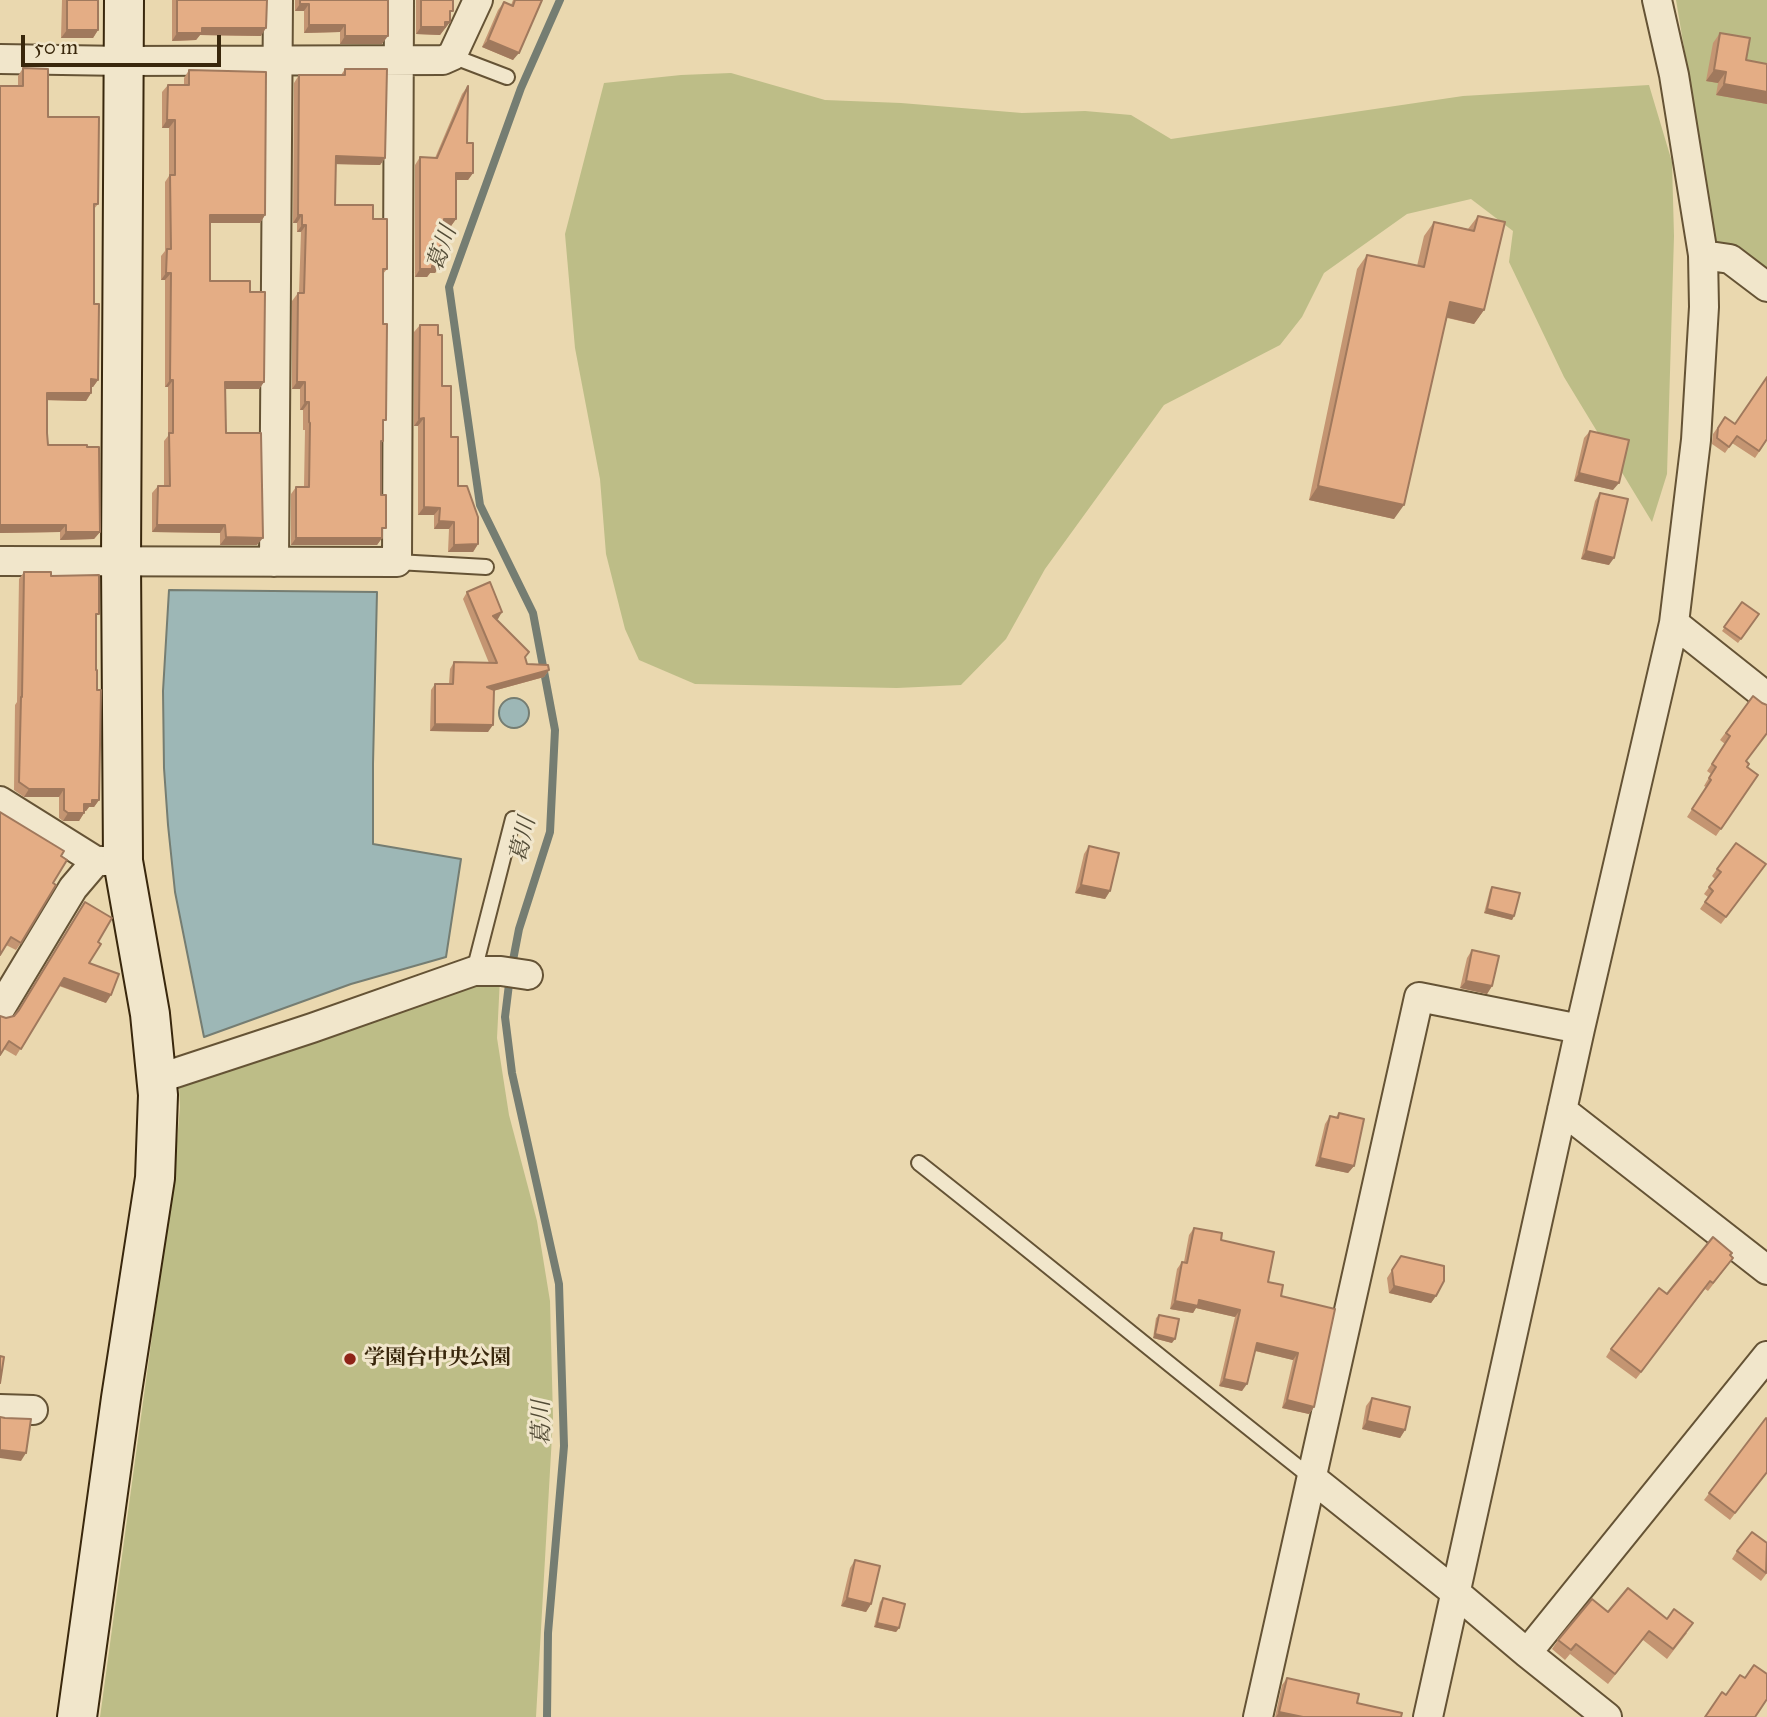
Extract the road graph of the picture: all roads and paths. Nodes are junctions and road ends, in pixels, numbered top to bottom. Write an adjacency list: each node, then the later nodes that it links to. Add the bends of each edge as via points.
1 (124, 0): 8 (street)
2 (278, 0): 9 (street)
3 (399, 0): 10 (street)
4 (478, 0): 6 (street)
5 (1657, 0): 12 (street)
6 (452, 56): 10 (street); 11 (lane)
7 (0, 59): 8 (street)
8 (124, 61): 9 (street); 15 (street)
9 (277, 61): 10 (street); 16 (street)
10 (399, 61): 17 (street)
11 (507, 77)
12 (1703, 255): 13 (street, via 1730,259); 19 (street, via 1696,440)
13 (1767, 287)
14 (0, 561): 15 (street)
15 (121, 561): 16 (street); 23 (street)
16 (274, 562): 17 (street)
17 (397, 562): 18 (lane)
18 (486, 566)
19 (1674, 623): 20 (street); 27 (street)
20 (1767, 697)
21 (0, 801): 23 (street)
22 (513, 819): 24 (lane)
23 (110, 861): 26 (street, via 73,888); 28 (street, via 150,1014)
24 (474, 971): 25 (street); 28 (street)
25 (528, 975)
26 (0, 1009)
27 (1580, 1029): 29 (street); 35 (street, via 1419,997)
28 (156, 1079): 38 (street, via 155,1178)
29 (1562, 1110): 31 (street); 36 (street)
30 (919, 1163): 35 (lane)
31 (1767, 1270)
32 (1767, 1356): 37 (street)
33 (0, 1409): 34 (street)
34 (33, 1410)
35 (1312, 1478): 36 (street); 39 (street)
36 (1456, 1593): 37 (street); 40 (street)
37 (1527, 1653): 41 (street)
38 (77, 1717)
39 (1258, 1717)
40 (1428, 1717)
41 (1607, 1717)

